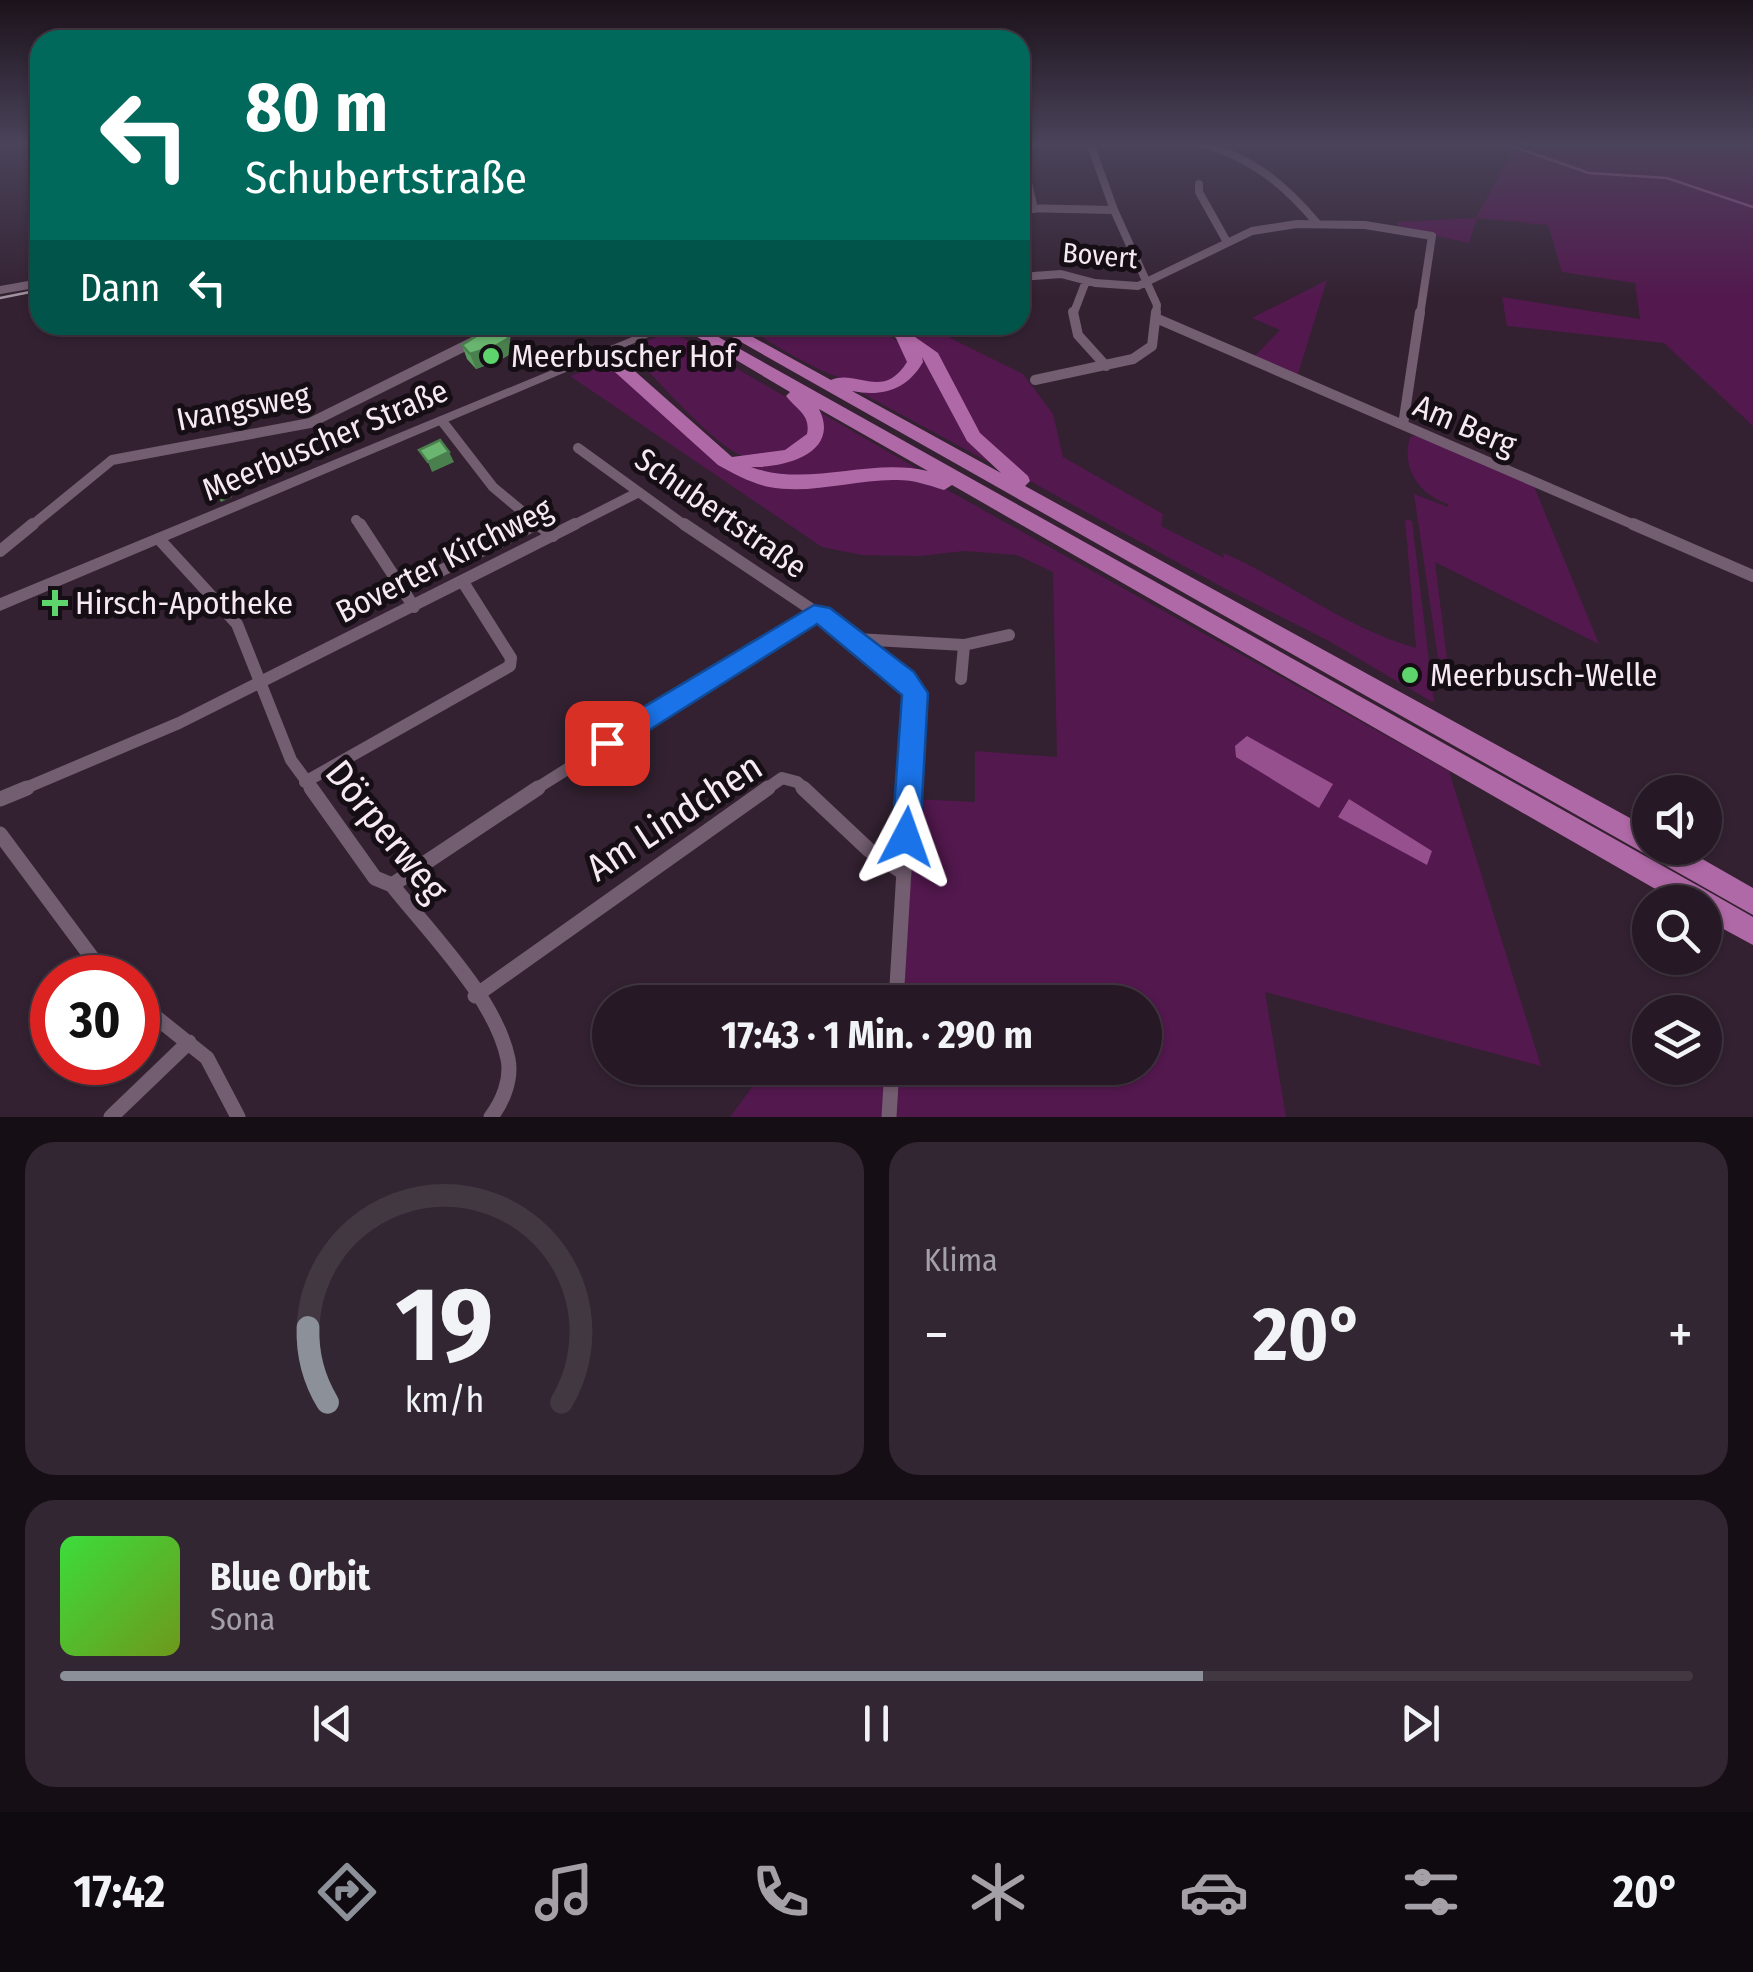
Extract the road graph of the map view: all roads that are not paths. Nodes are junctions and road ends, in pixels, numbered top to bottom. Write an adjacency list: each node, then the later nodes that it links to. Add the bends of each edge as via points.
1 (1031, 195): 6 (street)
2 (1109, 195): 7 (street)
3 (1200, 195): 9 (street)
4 (1293, 195): 8 (street)
5 (1030, 208): 6 (street)
6 (1034, 208): 7 (street)
7 (1114, 210): 12 (street)
8 (1317, 223): 9 (street, Bovert, via 1270,226); 28 (street, Bovert, via 1432,236)
9 (1227, 242): 12 (street, Bovert)
10 (1030, 276): 11 (street, Bovert)
11 (1086, 281): 12 (street, Bovert); 25 (street, via 1070,325)
12 (1147, 283): 15 (street)
13 (30, 284): 14 (street)
14 (0, 290)
15 (1158, 319): 25 (street, via 1148,352); 28 (street, Am Berg)
16 (487, 335): 37 (street, Ivangsweg, via 310,422 112,460)
17 (646, 335): 22 (main road, Meerbuscher Straße)
18 (723, 335): 24 (highway)
19 (727, 335): 23 (highway)
20 (896, 335): 23 (highway, via 915,362 904,378 883,388 855,388)
21 (901, 335): 35 (highway, via 932,358 972,437 993,459)
22 (609, 350): 24 (highway, via 628,359 735,459 780,461 814,437 816,415 762,377); 27 (main road, Meerbuscher Straße); 33 (highway, via 612,360 740,469 768,480 810,482 920,475)
23 (778, 358): 35 (highway)
24 (756, 365): 33 (highway)
25 (1106, 366): 26 (street)
26 (1035, 380)
27 (442, 421): 32 (street, via 493,487); 36 (main road, Meerbuscher Straße)
28 (1403, 425): 38 (street, Am Berg)
29 (578, 448): 30 (street, Schubertstraße)
30 (639, 492): 34 (street, Boverter Kirchweg); 43 (street, Schubertstraße)
31 (356, 520): 40 (street)
32 (538, 524): 34 (street); 40 (street)
33 (1051, 534): 56 (highway)
34 (553, 536): 39 (street, Boverter Kirchweg)
35 (1100, 536): 51 (highway)
36 (159, 539): 41 (main road, Meerbuscher Straße); 48 (street, Dörperweg, via 236,624)
37 (0, 551)
38 (1753, 576)
39 (462, 582): 42 (street, Boverter Kirchweg); 49 (street, via 510,666)
40 (403, 589): 42 (street)
41 (0, 605)
42 (414, 607): 48 (street, Boverter Kirchweg)
43 (814, 614): 45 (street, Schubertstraße); 55 (street)
44 (1009, 635): 46 (street)
45 (856, 638): 46 (street); 54 (street, Schubertstraße, via 915,693)
46 (964, 644): 47 (street)
47 (960, 678)
48 (262, 679): 49 (street, Dörperweg); 50 (street, Boverter Kirchweg, via 179,723)
49 (305, 782): 55 (street, Dörperweg, via 375,878)
50 (0, 800)
51 (1632, 832)
52 (0, 834): 60 (street)
53 (1689, 865): 57 (highway)
54 (904, 873): 61 (street, Schubertstraße); 62 (street, Am Lindchen, via 868,850 798,782 782,778)
55 (392, 885): 62 (street, Dörperweg)
56 (1670, 885)
57 (1753, 902)
58 (1722, 915): 59 (highway)
59 (1753, 932)
60 (90, 955)
61 (897, 985)
62 (475, 996): 68 (street, Dörperweg, via 509,1062)
63 (160, 1019): 64 (street)
64 (189, 1042): 66 (street); 67 (street, via 208,1058)
65 (891, 1085): 69 (street)
66 (111, 1117)
67 (238, 1117)
68 (492, 1117)
69 (890, 1117)

